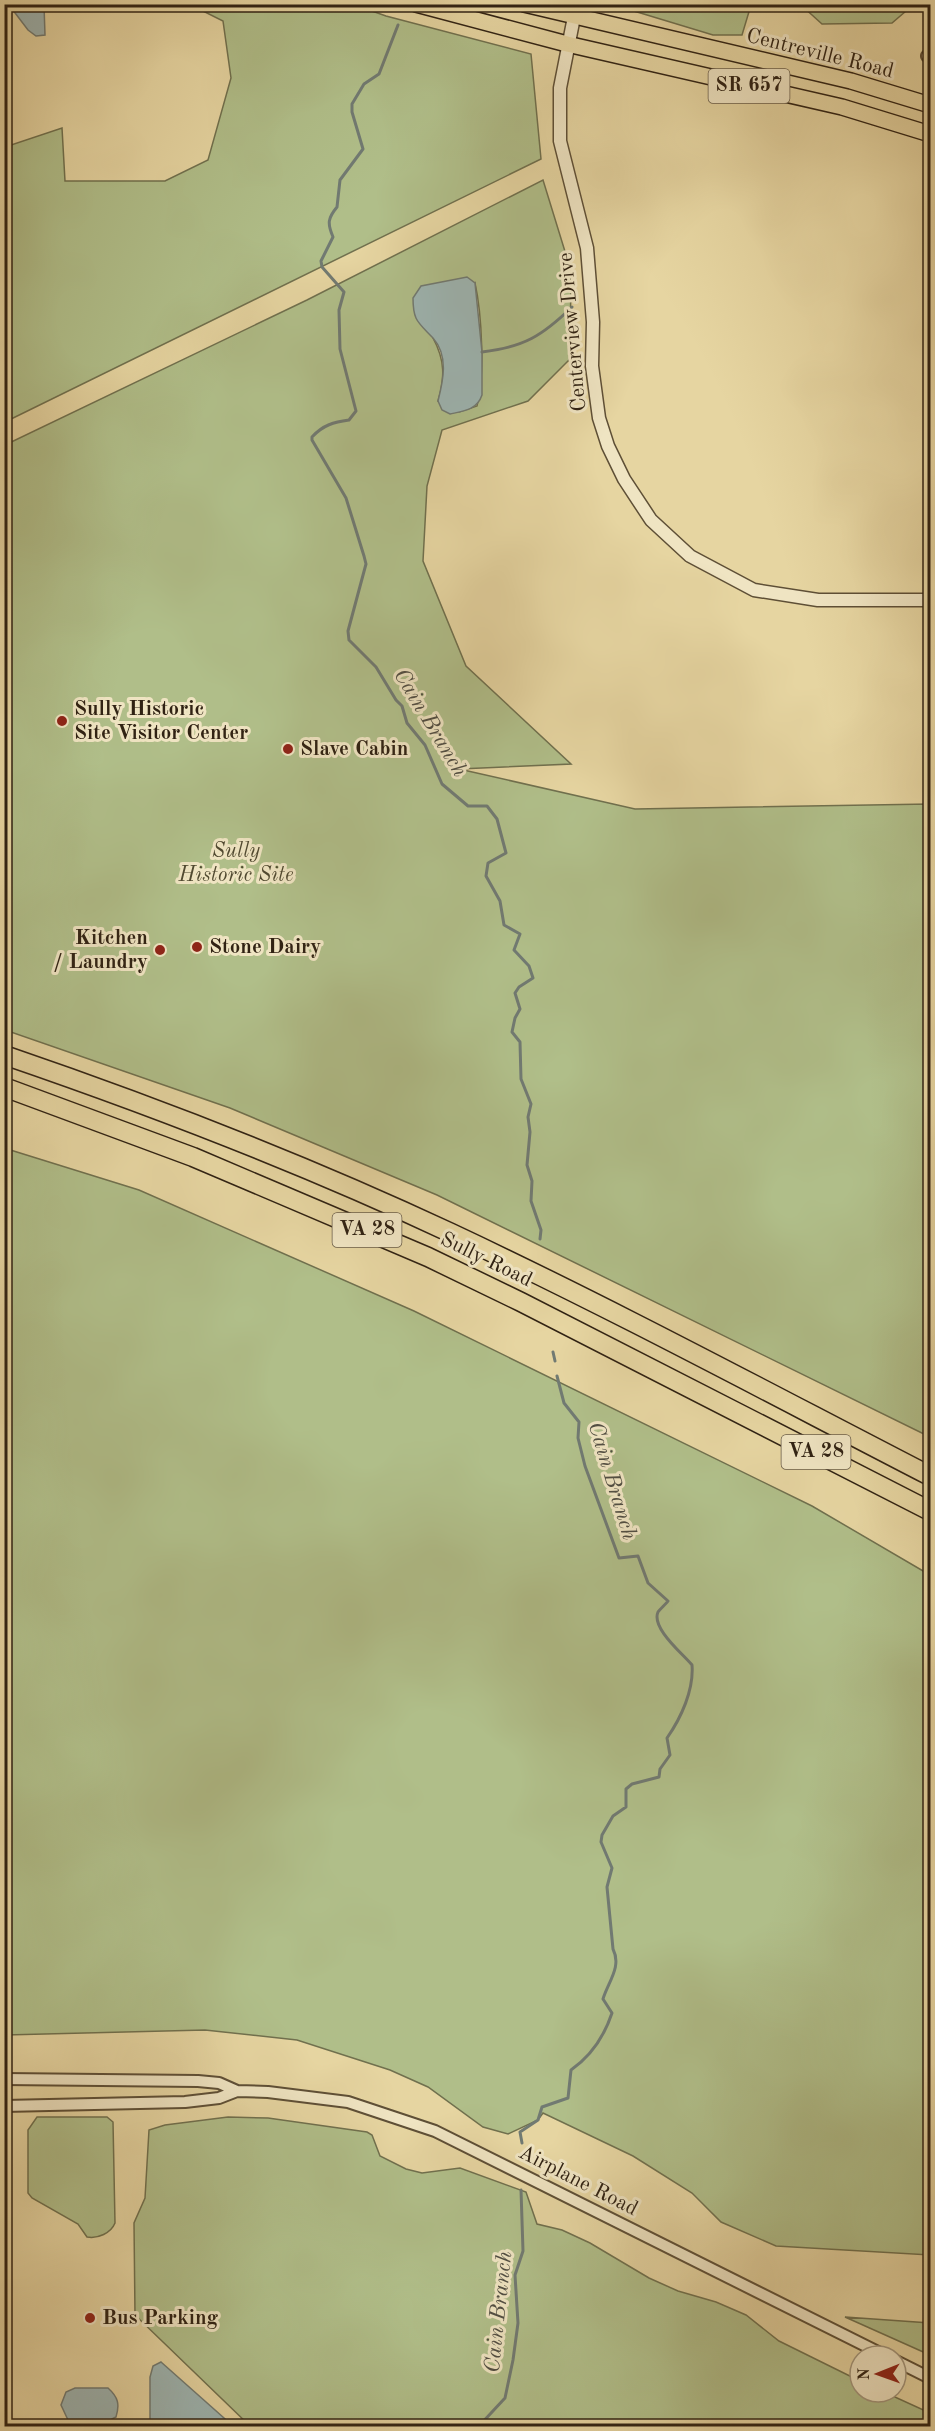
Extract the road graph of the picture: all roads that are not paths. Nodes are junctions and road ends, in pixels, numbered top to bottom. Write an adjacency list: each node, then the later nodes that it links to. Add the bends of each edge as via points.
1 (416, 4): 4 (main road, SR 657)
2 (524, 4): 3 (main road, Centreville Road / SR 657)
3 (576, 11): 4 (street, Centerview Drive); 5 (main road, Centreville Road / SR 657)
4 (567, 44): 6 (main road, SR 657, via 842,107); 7 (street, Centerview Drive, via 560,88 560,141 590,269 595,400 608,446 651,519 690,556 754,590 818,600)
5 (930, 105)
6 (930, 134)
7 (930, 600)
8 (4, 1055): 10 (highway, Sully Road / VA 28, via 211,1130 452,1233)
9 (4, 1087): 11 (highway, Sully Road / VA 28, via 222,1168 428,1257)
10 (930, 1476)
11 (925, 1509)
12 (4, 2079): 13 (street, Airplane Road, via 219,2083)
13 (237, 2091): 14 (street, Airplane Road, via 219,2098 185,2102); 15 (street, Airplane Road, via 348,2102 435,2131)
14 (4, 2106)
15 (862, 2344)
16 (908, 2367): 17 (street)
17 (930, 2378)

